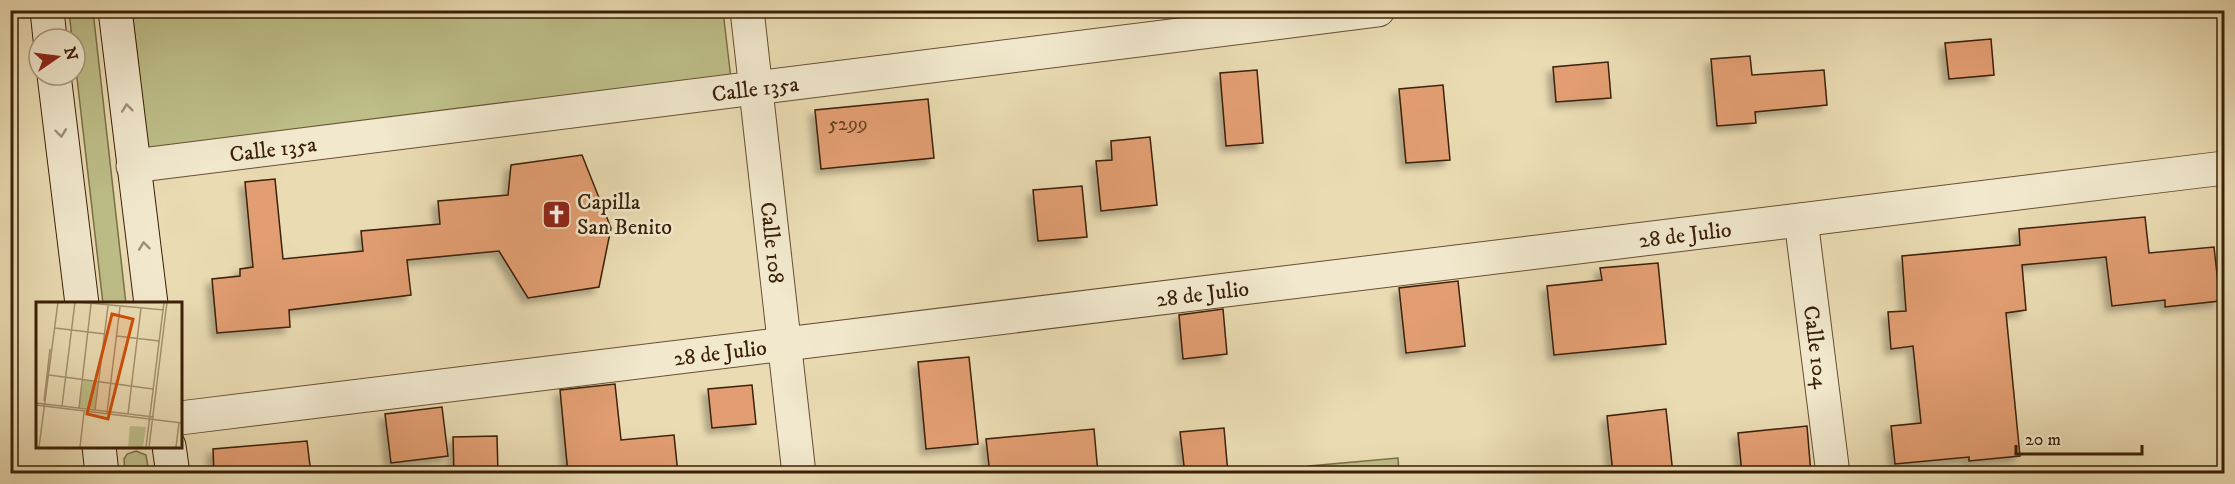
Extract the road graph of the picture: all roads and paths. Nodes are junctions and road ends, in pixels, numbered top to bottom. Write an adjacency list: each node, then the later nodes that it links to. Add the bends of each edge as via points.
1 (46, 10): 5 (street)
2 (115, 10): 8 (street, one-way to 2)
3 (747, 10): 7 (street, Calle 108)
4 (1378, 10): 7 (street, Calle 135a)
5 (48, 27)
6 (55, 87): 11 (street, one-way to 11)
7 (757, 88): 8 (street, Calle 135a); 13 (street, Calle 108)
8 (133, 166): 12 (street, one-way to 8)
9 (2224, 168): 10 (street, 28 de Julio)
10 (1801, 220): 13 (street, 28 de Julio); 20 (street, Calle 104)
11 (82, 302)
12 (151, 302)
13 (785, 345): 14 (street, 28 de Julio); 19 (street, Calle 108)
14 (182, 418)
15 (99, 448): 17 (street)
16 (170, 448): 18 (street)
17 (102, 474)
18 (173, 474)
19 (799, 474)
20 (1833, 474)

